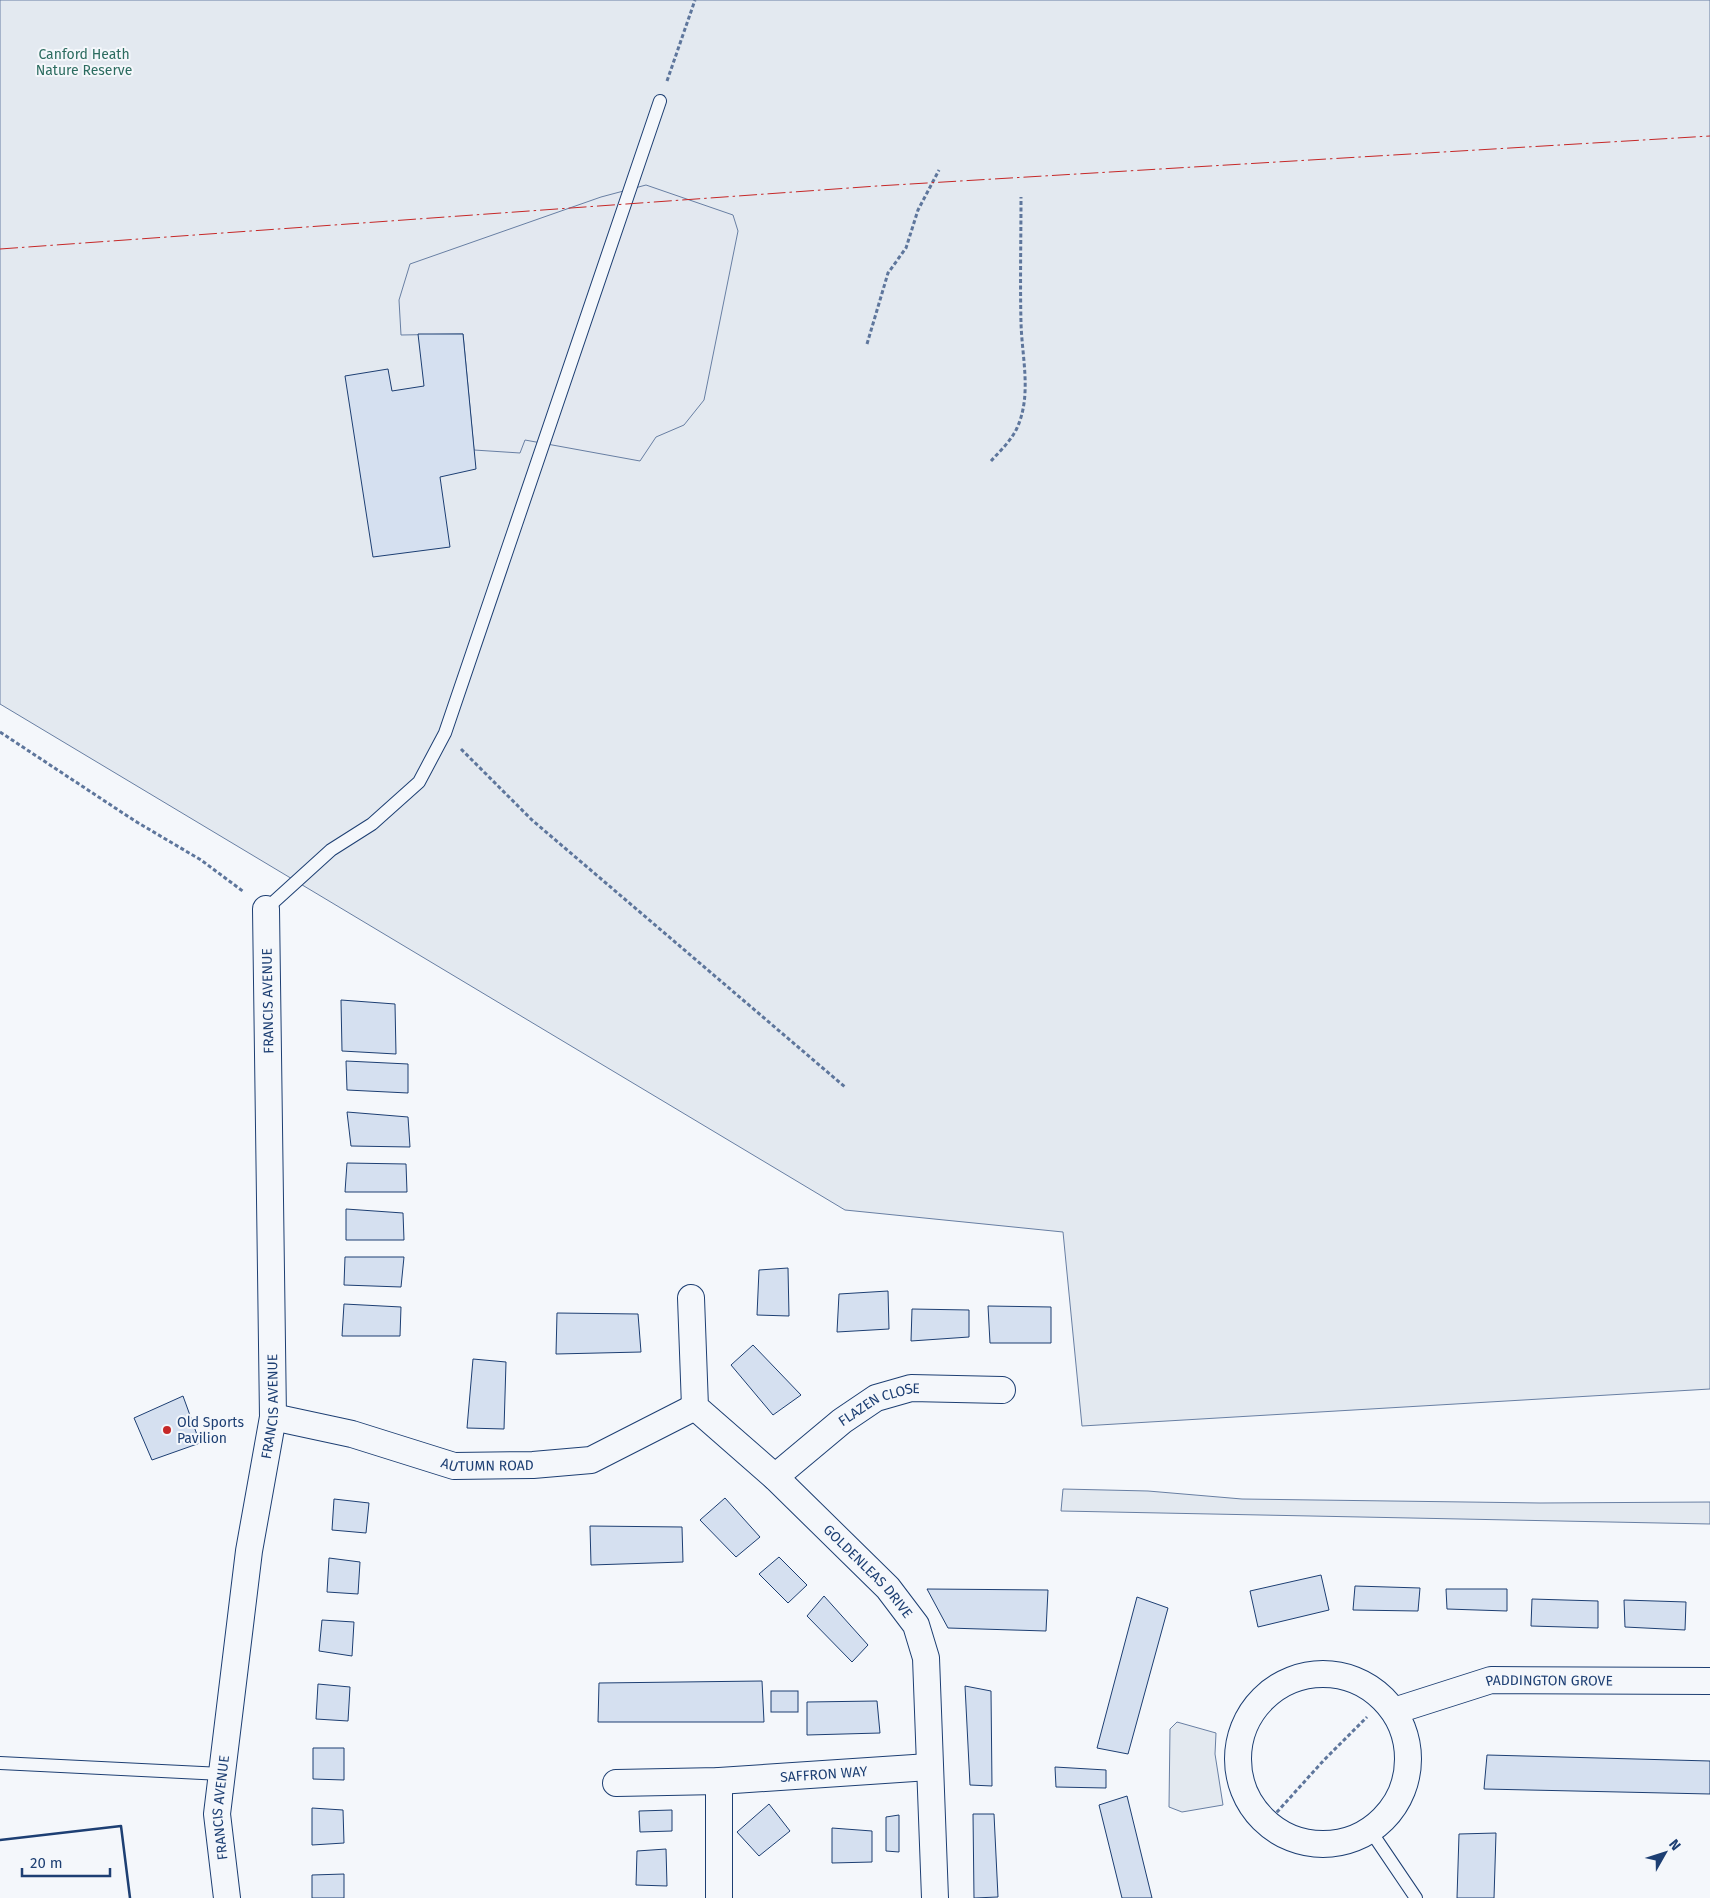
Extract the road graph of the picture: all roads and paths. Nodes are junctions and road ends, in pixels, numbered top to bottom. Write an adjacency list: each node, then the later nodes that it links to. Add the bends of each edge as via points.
1 (695, 0): 2 (path)
2 (660, 101): 8 (lane)
3 (939, 170): 5 (path, via 918,210 906,248 888,273)
4 (1021, 197): 6 (path, via 1024,404 1017,429)
5 (868, 344)
6 (991, 461)
7 (0, 732): 9 (path, via 135,821 201,860)
8 (445, 733): 9 (lane, via 419,782 372,824 330,850); 10 (path, via 532,820)
9 (266, 909): 14 (street, FRANCIS AVENUE)
10 (845, 1087)
11 (691, 1298): 13 (street)
12 (1002, 1390): 15 (street, FLAZEN CLOSE, via 911,1388 876,1398 842,1421)
13 (695, 1407): 14 (street, AUTUMN ROAD, via 591,1460 533,1465 454,1466 352,1434); 15 (street, GOLDENLEAS DRIVE)
14 (273, 1417): 20 (street, FRANCIS AVENUE, via 249,1551)
15 (775, 1477): 19 (street, GOLDENLEAS DRIVE, via 888,1588 916,1624 926,1658)
16 (1710, 1680): 17 (street, PADDINGTON GROVE, via 1491,1680)
17 (1389, 1706): 23 (path, via 1324,1760); 23 (street, via 1378,1694 1348,1678 1322,1674 1295,1678 1270,1692 1252,1711 1240,1736 1238,1764 1242,1787 1256,1811); 24 (street, via 1406,1739 1408,1769 1404,1786 1386,1817)
18 (0, 1763): 20 (lane)
19 (929, 1767): 21 (street, SAFFRON WAY); 27 (street, GOLDENLEAS DRIVE)
20 (222, 1774): 25 (street, FRANCIS AVENUE, via 217,1814)
21 (719, 1781): 22 (street, SAFFRON WAY); 26 (street)
22 (616, 1783)
23 (1268, 1822): 24 (street, via 1281,1833 1305,1843 1333,1844)
24 (1370, 1830): 28 (lane)
25 (227, 1898)
26 (719, 1898)
27 (934, 1898)
28 (1416, 1898)

